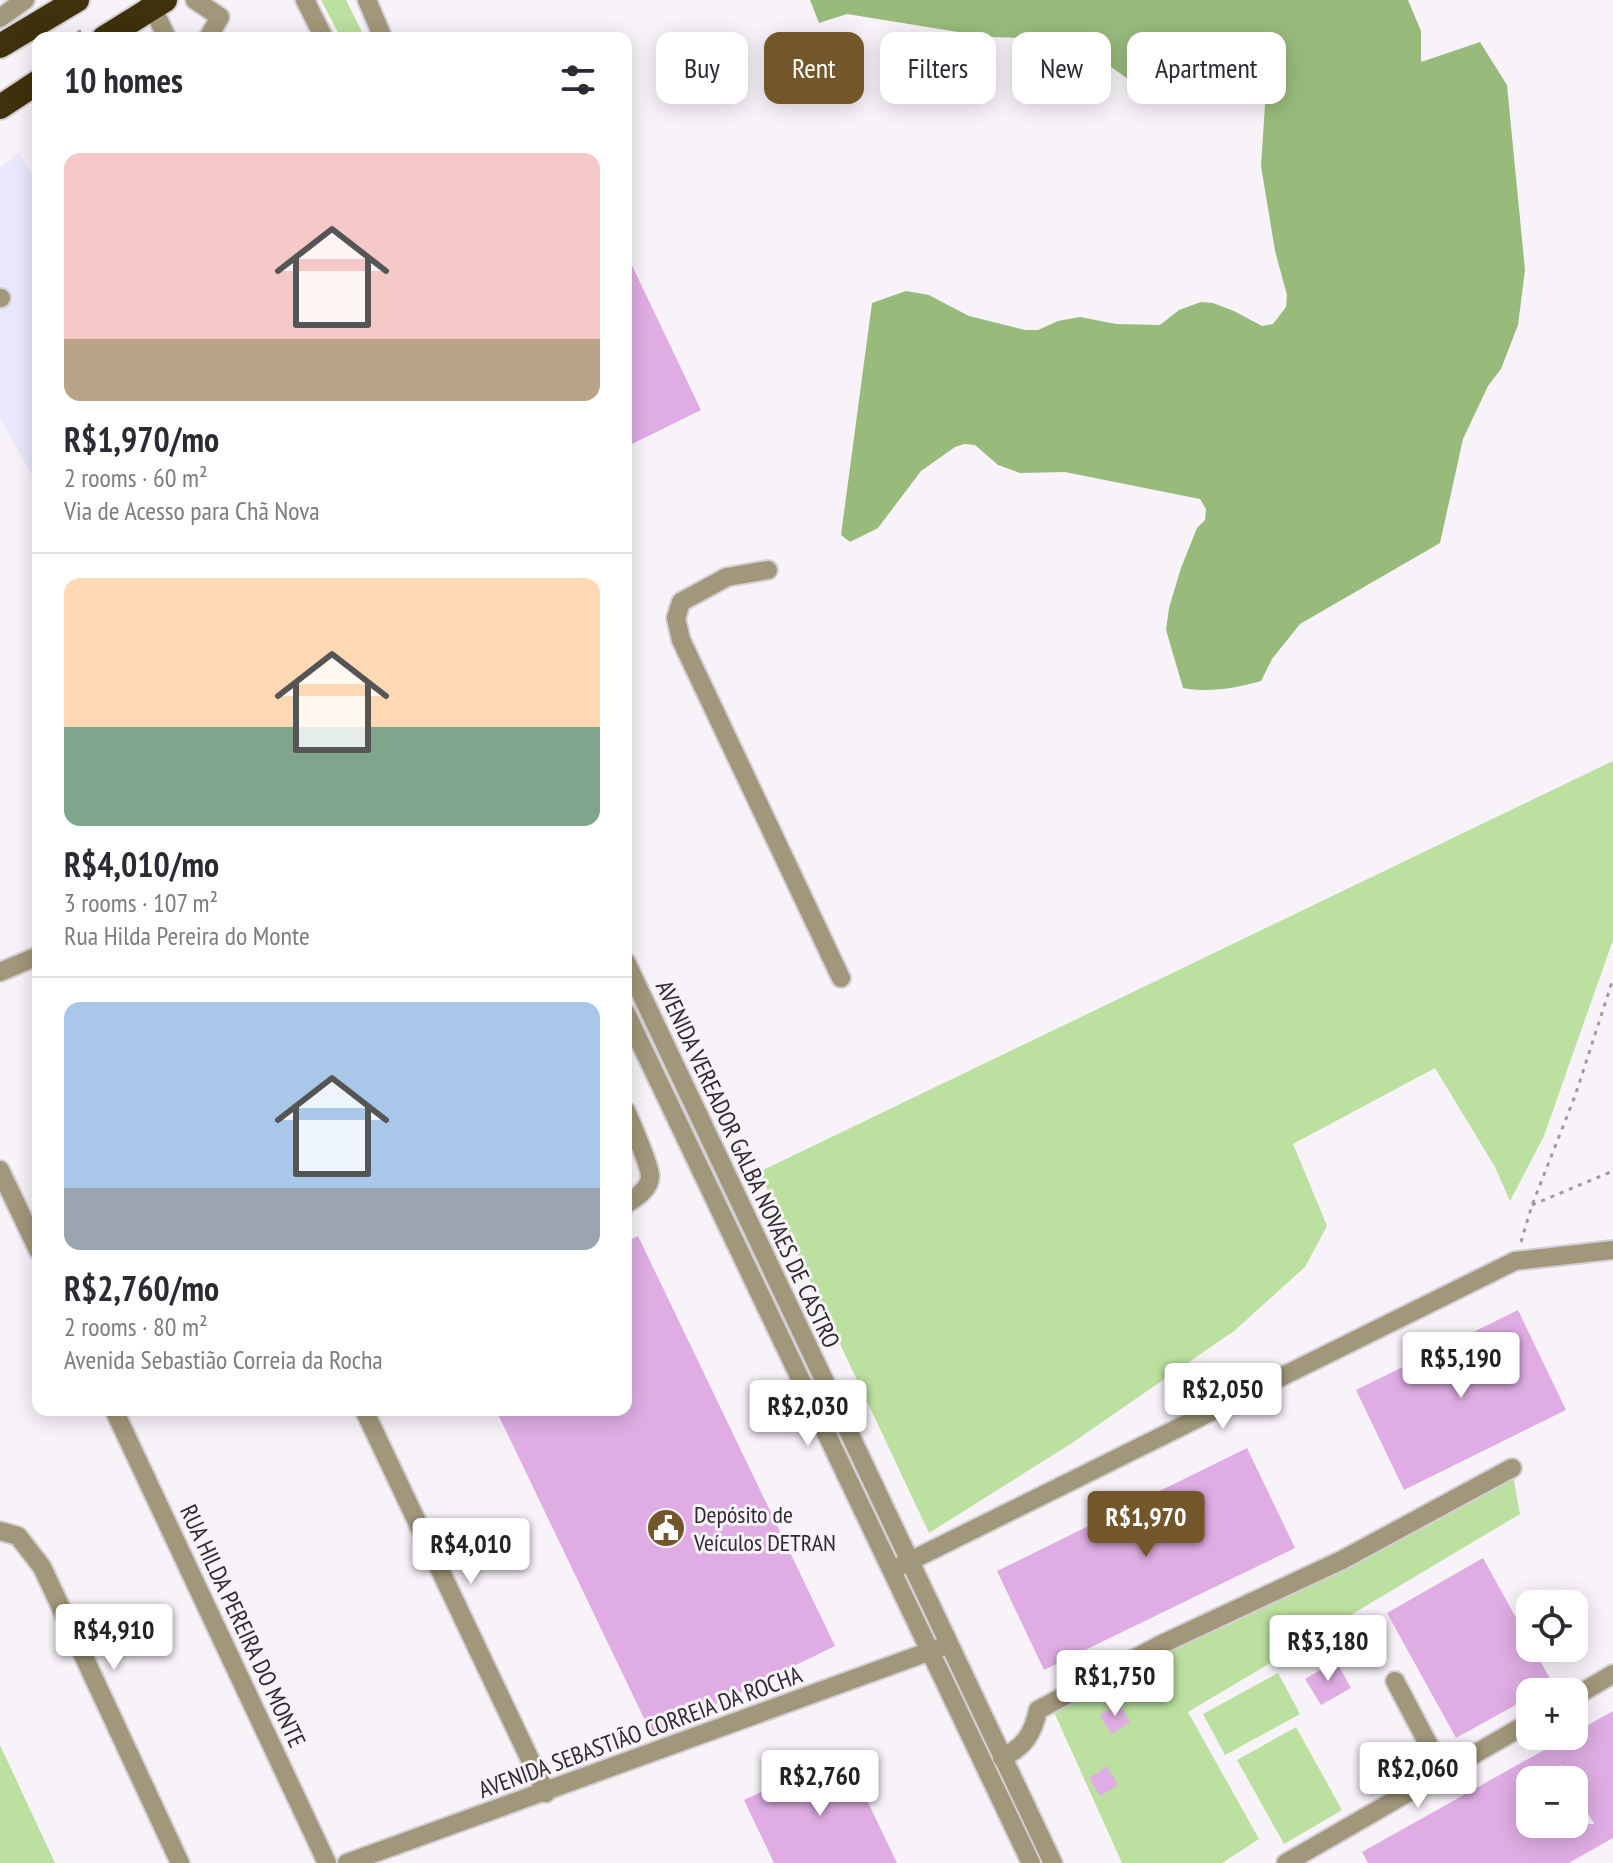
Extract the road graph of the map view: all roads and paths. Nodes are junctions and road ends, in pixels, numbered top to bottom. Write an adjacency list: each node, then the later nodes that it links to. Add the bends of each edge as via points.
1 (77, 0): 11 (highway)
2 (195, 0): 8 (street, via 220,17)
3 (305, 0): 9 (street)
4 (367, 0): 10 (street)
5 (155, 2): 6 (highway); 7 (street)
6 (112, 32)
7 (165, 32)
8 (211, 32)
9 (321, 32)
10 (380, 32)
11 (0, 46)
12 (32, 86): 13 (highway)
13 (0, 107)
14 (768, 570): 18 (street, via 727,577 681,602 676,618 681,640)
15 (32, 959): 16 (street)
16 (0, 972)
17 (632, 975): 33 (street, AVENIDA VEREADOR GALBA NOVAES DE CASTRO)
18 (841, 978)
19 (1613, 979): 25 (path)
20 (632, 1026): 34 (street, AVENIDA VEREADOR GALBA NOVAES DE CASTRO)
21 (632, 1128): 24 (street, via 650,1175 647,1187)
22 (0, 1170): 26 (street)
23 (1613, 1171): 25 (path)
24 (632, 1200)
25 (1532, 1205): 28 (path)
26 (32, 1237)
27 (1613, 1250): 28 (street)
28 (1515, 1261): 33 (street)
29 (117, 1416): 45 (street, RUA HILDA PEREIRA DO MONTE)
30 (367, 1416): 43 (street)
31 (1512, 1468): 41 (street, via 1342,1560 1162,1644 1038,1710 1034,1730 1019,1750)
32 (0, 1531): 44 (street, via 18,1536 42,1567)
33 (911, 1562): 34 (street); 35 (street, AVENIDA VEREADOR GALBA NOVAES DE CASTRO)
34 (890, 1571): 36 (street, AVENIDA VEREADOR GALBA NOVAES DE CASTRO)
35 (949, 1644): 36 (street, AVENIDA SEBASTIÃO CORREIA DA ROCHA); 41 (street, AVENIDA VEREADOR GALBA NOVAES DE CASTRO)
36 (929, 1652): 43 (street, AVENIDA SEBASTIÃO CORREIA DA ROCHA); 47 (street, AVENIDA VEREADOR GALBA NOVAES DE CASTRO)
37 (1613, 1674): 39 (street)
38 (1395, 1681): 42 (street)
39 (1588, 1689)
40 (1516, 1730): 42 (street)
41 (1002, 1758): 48 (street, AVENIDA VEREADOR GALBA NOVAES DE CASTRO)
42 (1443, 1772): 49 (street)
43 (546, 1793): 46 (street, AVENIDA SEBASTIÃO CORREIA DA ROCHA)
44 (180, 1863)
45 (327, 1863)
46 (347, 1863)
47 (1031, 1863)
48 (1053, 1863)
49 (1286, 1863)

